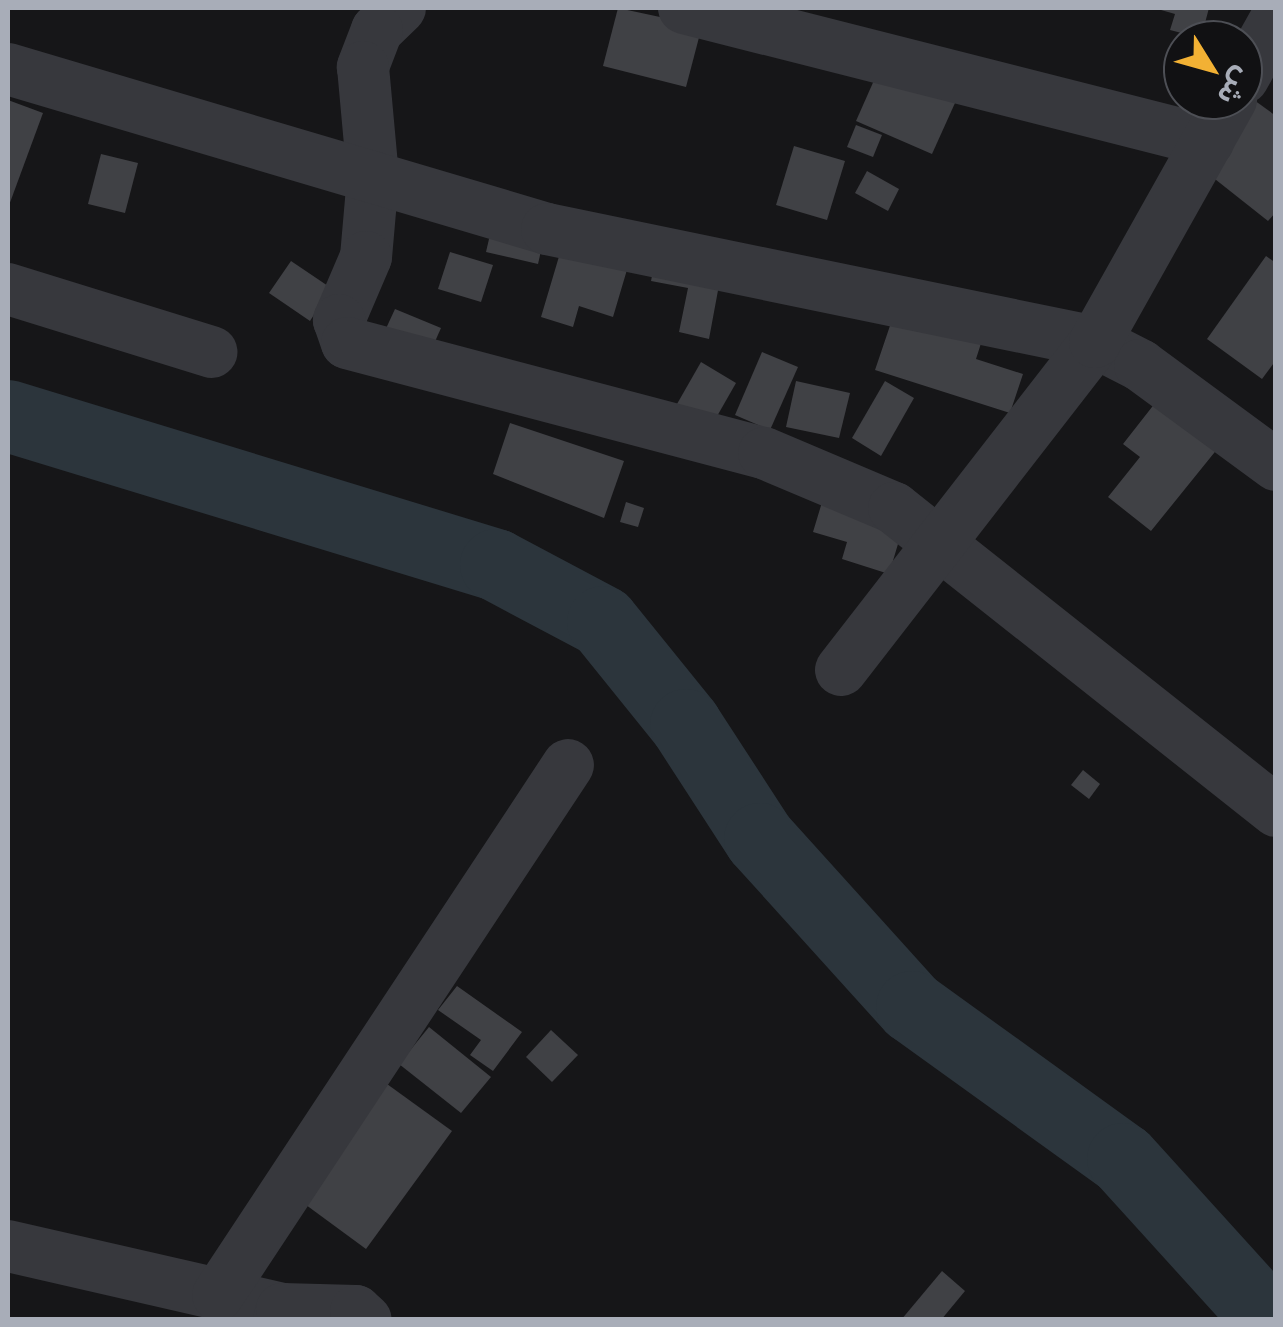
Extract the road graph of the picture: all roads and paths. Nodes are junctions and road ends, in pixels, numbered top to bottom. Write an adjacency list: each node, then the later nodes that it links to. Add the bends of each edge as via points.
1 (400, 8): 8 (street, via 377,30 363,68)
2 (684, 8): 6 (street)
3 (1276, 20): 4 (street)
4 (1263, 43)
5 (8, 69): 8 (street)
6 (1163, 108)
7 (1219, 120): 10 (street)
8 (373, 177): 10 (street, via 547,228); 13 (street, via 366,257 340,320 348,344 764,453 894,508)
9 (8, 288): 11 (street)
10 (1095, 342): 12 (street, via 1140,365); 13 (street)
11 (210, 352)
12 (1276, 466)
13 (941, 541): 14 (street); 16 (street)
14 (842, 670)
15 (568, 764): 18 (street)
16 (1276, 811)
17 (8, 1246): 18 (street)
18 (218, 1294): 19 (street)
19 (281, 1314): 20 (street, via 356,1311)
20 (366, 1320)

